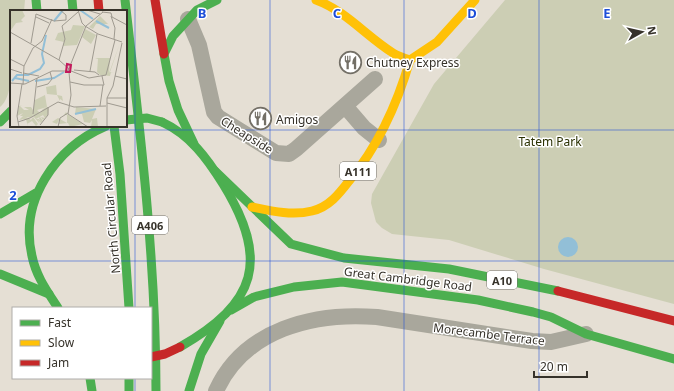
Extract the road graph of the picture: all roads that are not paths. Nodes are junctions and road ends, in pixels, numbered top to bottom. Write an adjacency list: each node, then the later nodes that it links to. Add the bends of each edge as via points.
1 (36, 0): 9 (main road)
2 (72, 0): 10 (main road)
3 (98, 0): 11 (main road)
4 (125, 0): 12 (main road, A406)
5 (155, 0): 15 (main road)
6 (217, 0): 13 (main road, via 197,10)
7 (316, 0): 16 (main road, via 350,18 393,53)
8 (475, 0): 16 (main road, via 432,48)
9 (37, 10)
10 (73, 10)
11 (99, 10)
12 (126, 10)
13 (188, 19): 15 (main road, via 173,36); 18 (street, Cheapside, via 199,44 212,107 218,117 276,153 289,154)
14 (127, 20): 46 (main road, A406, via 145,171 153,266)
15 (164, 54): 26 (main road, via 176,103)
16 (410, 60): 25 (main road, A111, via 394,110)
17 (375, 79): 18 (street, Cheapside)
18 (342, 109): 25 (street)
19 (10, 112): 21 (main road)
20 (127, 120): 26 (main road, bridge, via 147,118 162,122 184,134)
21 (0, 122)
22 (104, 127): 27 (main road)
23 (114, 127): 35 (main road, North Circular Road / A406, via 120,174)
24 (70, 139): 27 (main road)
25 (379, 140): 30 (main road, A111, via 362,166 335,198 322,208 309,212 277,212)
26 (194, 144): 28 (main road)
27 (67, 151): 29 (main road, via 53,165)
28 (215, 171): 30 (main road, A10); 36 (main road, via 237,206 250,240 252,259 249,276)
29 (36, 193): 31 (main road); 33 (main road, via 28,214 29,241 32,261)
30 (252, 207): 38 (main road, Great Cambridge Road / A10, via 291,244 327,255 450,269 561,292)
31 (0, 214)
32 (0, 274): 33 (main road)
33 (49, 294): 34 (main road)
34 (57, 307)
35 (129, 307)
36 (231, 310): 37 (main road); 39 (main road, Great Cambridge Road / A10, via 254,297 294,287 342,282 478,300 551,317)
37 (221, 320): 40 (main road, bridge, via 180,347); 47 (main road, via 196,360)
38 (674, 320)
39 (586, 334): 41 (main road, Great Cambridge Road / A10); 48 (street, Morecambe Terrace, via 551,342 532,341 363,316 320,319 275,331 241,354 222,376)
40 (152, 357)
41 (674, 359)
42 (90, 379): 44 (main road)
43 (129, 379): 45 (main road)
44 (92, 391)
45 (129, 391)
46 (156, 391)
47 (189, 391)
48 (216, 391)

